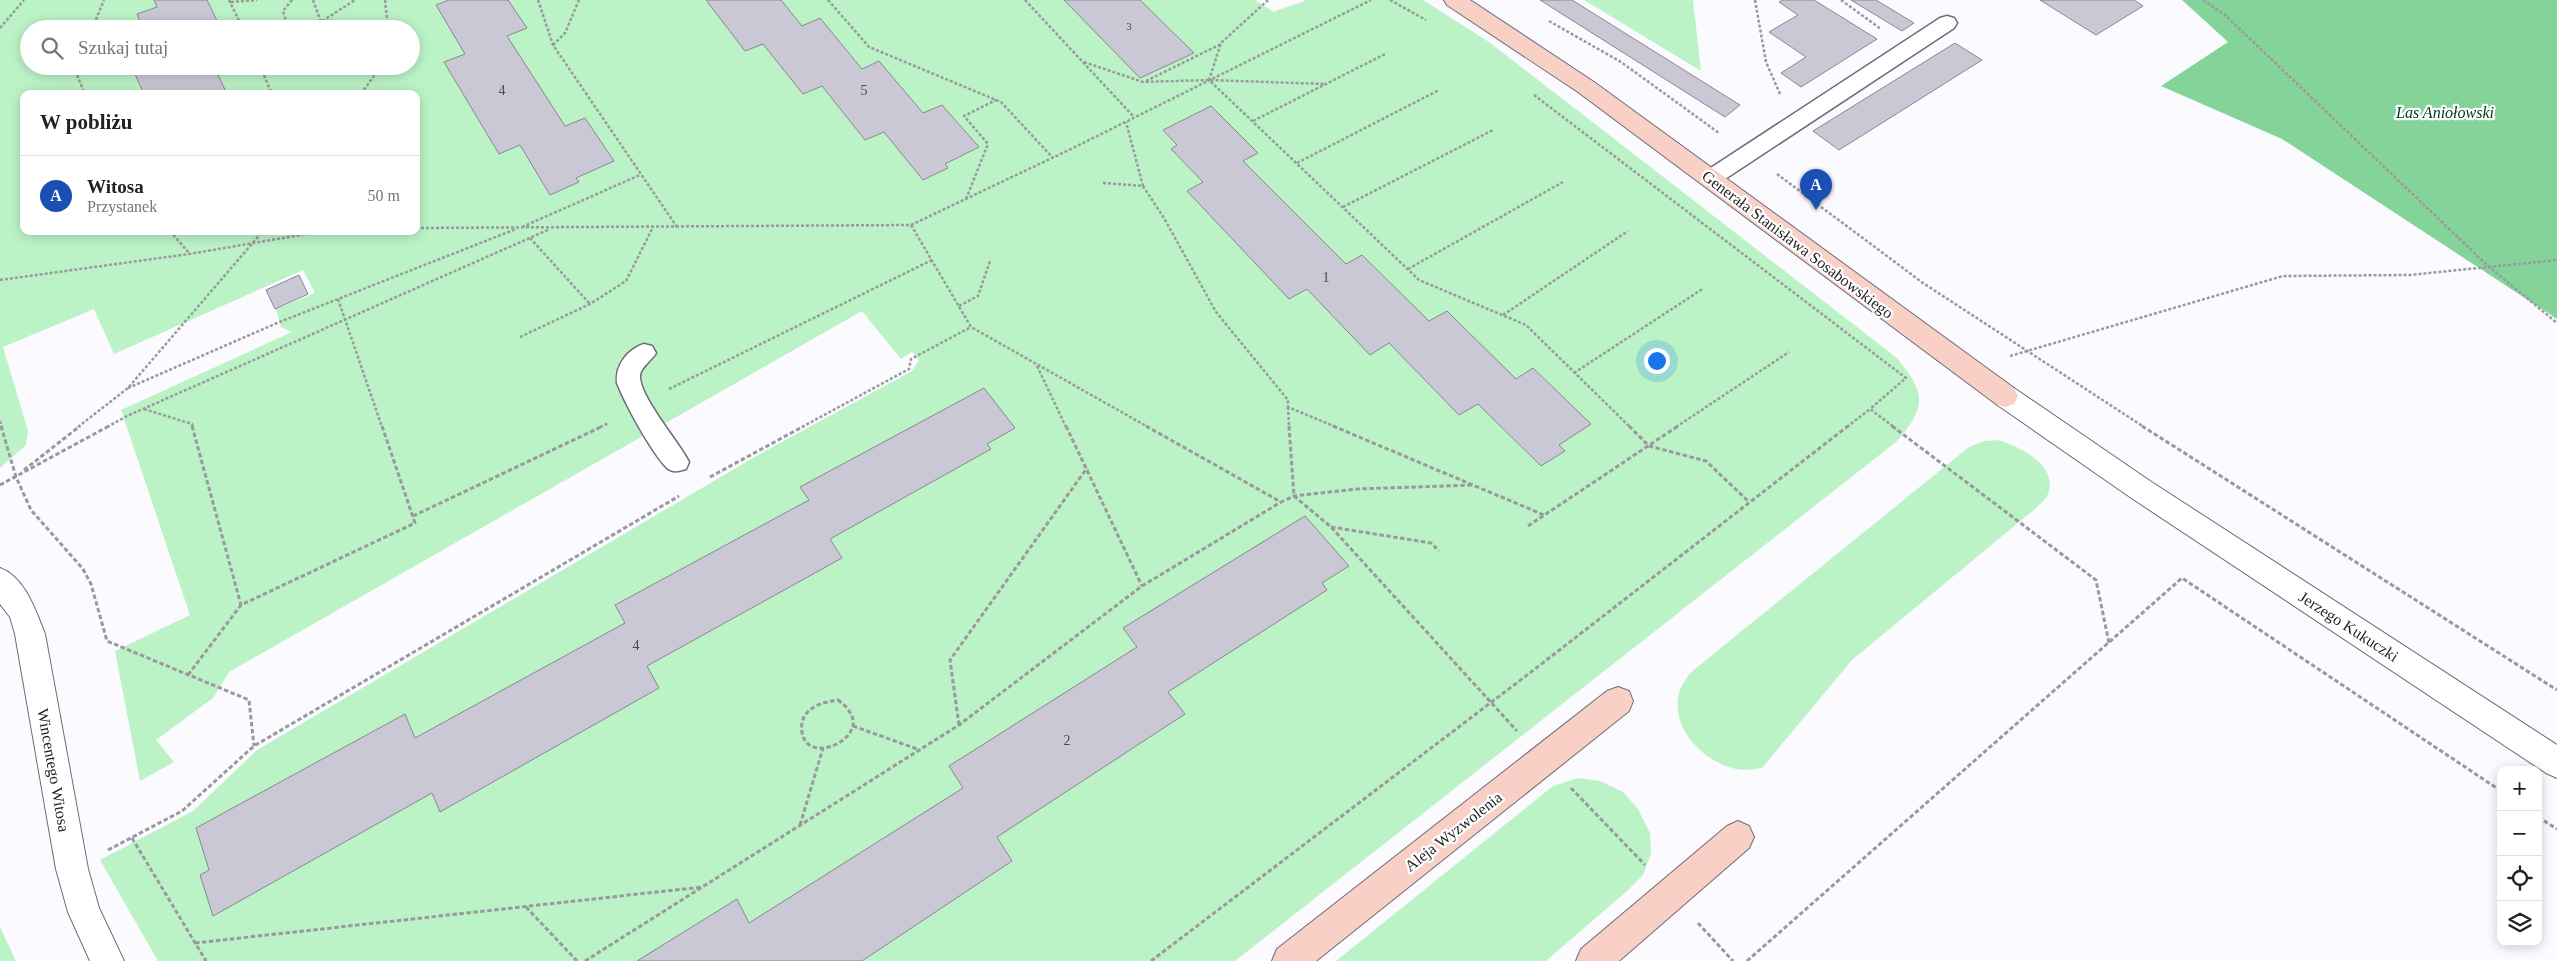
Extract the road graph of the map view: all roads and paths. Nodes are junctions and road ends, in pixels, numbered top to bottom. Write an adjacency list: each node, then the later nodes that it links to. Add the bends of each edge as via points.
1 (24, 0): 29 (path)
2 (104, 0): 21 (path)
3 (257, 0): 19 (path)
4 (292, 0): 23 (path, via 284,12)
5 (313, 0): 24 (path)
6 (355, 0): 25 (path)
7 (385, 0): 26 (path)
8 (538, 0): 31 (path)
9 (579, 0): 31 (path, via 565,33)
10 (828, 0): 46 (path, via 869,47)
11 (1025, 0): 34 (path)
12 (1268, 0): 30 (path)
13 (1371, 0): 38 (path)
14 (1390, 0): 27 (path)
15 (1455, 0): 56 (street, Generała Stanisława Sosabowskiego, via 1544,57)
16 (1755, 0): 50 (path, via 1766,62)
17 (1841, 0): 32 (path)
18 (2203, 0): 78 (path, via 2225,15)
19 (230, 1): 22 (path)
20 (1547, 19): 52 (path, via 1621,62)
21 (96, 20)
22 (239, 20)
23 (285, 20)
24 (320, 20)
25 (326, 20)
26 (387, 20)
27 (1429, 22)
28 (1947, 24): 32 (lane)
29 (0, 28)
30 (1221, 43): 38 (path); 39 (path)
31 (552, 45): 55 (path)
32 (1908, 49): 50 (lane)
33 (1388, 52): 40 (path)
34 (1084, 62): 39 (path); 47 (path)
35 (77, 75): 41 (path)
36 (264, 75): 42 (path)
37 (375, 75): 43 (path)
38 (1209, 80): 39 (path); 40 (path); 47 (path); 48 (path)
39 (1143, 82)
40 (1325, 84): 48 (path)
41 (83, 90)
42 (270, 90)
43 (364, 90)
44 (1439, 90): 54 (path)
45 (1532, 93): 99 (path, via 1906,378)
46 (997, 100): 53 (path); 60 (path, via 964,116 988,144)
47 (1134, 117): 49 (path)
48 (1253, 121): 54 (path)
49 (1126, 122): 53 (path); 59 (path)
50 (1794, 124): 52 (lane)
51 (1493, 130): 61 (path)
52 (1749, 154): 56 (lane); 90 (path, via 1923,283)
53 (1053, 158): 60 (path)
54 (1297, 163): 61 (path)
55 (640, 175): 64 (path); 66 (path)
56 (1711, 178): 108 (street, Generała Stanisława Sosabowskiego, via 1966,370)
57 (1563, 182): 79 (path)
58 (1103, 183): 59 (path)
59 (1143, 186): 97 (path, via 1216,312 1288,400)
60 (966, 199): 62 (path)
61 (1343, 207): 79 (path)
62 (911, 226): 64 (path); 75 (path)
63 (653, 227): 64 (path); 67 (path); 83 (path, via 626,282)
64 (677, 227)
65 (420, 228): 66 (path)
66 (520, 228): 67 (path); 82 (path)
67 (553, 228): 72 (path)
68 (1628, 231): 85 (path)
69 (173, 235): 74 (path)
70 (260, 235): 73 (path)
71 (301, 235): 73 (path)
72 (530, 238): 83 (path); 86 (path)
73 (254, 243): 74 (path); 95 (path)
74 (189, 254): 80 (path)
75 (933, 260): 84 (path); 96 (path, via 686,379)
76 (2557, 260): 78 (path)
77 (990, 261): 84 (path, via 978,296)
78 (2488, 266): 87 (path); 90 (path, via 2410,275 2283,276)
79 (1408, 269): 85 (path, via 1419,280)
80 (0, 280)
81 (1704, 288): 94 (path)
82 (338, 299): 86 (path); 95 (path)
83 (590, 304): 89 (path)
84 (959, 306): 88 (path)
85 (1502, 315): 94 (path, via 1526,325)
86 (344, 320): 98 (path); 114 (path)
87 (2557, 323)
88 (971, 327): 93 (path); 105 (path, via 911,359 908,369)
89 (520, 337)
90 (2025, 351): 123 (path)
91 (1789, 352): 101 (path)
92 (644, 353): 96 (lane, via 632,364 628,376)
93 (1037, 366): 103 (path); 111 (path)
94 (1574, 373): 101 (path)
95 (128, 388): 104 (path)
96 (640, 405): 102 (lane); 114 (path)
97 (1288, 407): 107 (path); 110 (path)
98 (143, 409): 104 (path); 120 (path, via 192,424)
99 (1870, 409): 112 (path); 121 (path, via 2096,580)
100 (0, 421): 104 (path)
101 (1649, 446): 112 (path, via 1706,461); 113 (path)
102 (677, 462)
103 (1087, 468): 119 (path); 127 (path, via 950,660)
104 (16, 477): 106 (path); 122 (path, via 31,510 92,584 107,641)
105 (702, 482)
106 (0, 485)
107 (1473, 485): 110 (path); 113 (path)
108 (2140, 489): 132 (street, Jerzego Kukuczki)
109 (686, 492): 128 (path)
110 (1294, 496): 111 (path); 116 (path)
111 (1281, 502): 119 (path)
112 (1749, 502): 125 (path)
113 (1544, 515): 115 (path)
114 (413, 516): 120 (path, via 415,523)
115 (1528, 526)
116 (1331, 527): 117 (path, via 1431,543); 125 (path)
117 (1439, 551)
118 (0, 581): 139 (street, Wincentego Witosa, via 22,612 30,634)
119 (1142, 586): 127 (path)
120 (241, 605): 122 (path)
121 (2109, 643): 133 (path, via 2182,578); 152 (path)
122 (188, 675): 128 (path, via 249,700)
123 (2557, 690)
124 (1618, 701): 131 (street, Aleja Wyzwolenia)
125 (1491, 702): 131 (path); 148 (path)
126 (853, 726): 129 (path, via 851,734 839,744); 129 (path, via 850,708 838,700 812,707 804,717 801,729 804,740 813,747); 130 (path)
127 (959, 726): 130 (path)
128 (254, 746): 138 (path, via 182,811)
129 (822, 748): 135 (path)
130 (920, 750): 135 (path)
131 (1544, 759): 141 (path); 149 (street, Aleja Wyzwolenia)
132 (2557, 763)
133 (2497, 788)
134 (2542, 819): 136 (path)
135 (800, 825): 140 (path)
136 (2557, 829)
137 (1738, 837): 141 (street)
138 (132, 838): 139 (path); 143 (path)
139 (72, 869): 144 (street, Wincentego Witosa, via 84,912)
140 (702, 887): 142 (path); 147 (path)
141 (1672, 894): 150 (street); 151 (path)
142 (525, 906): 143 (path); 146 (path)
143 (195, 943): 145 (path)
144 (108, 961)
145 (206, 961)
146 (577, 961)
147 (585, 961)
148 (1151, 961)
149 (1289, 961)
150 (1594, 961)
151 (1733, 961)
152 (1747, 961)

